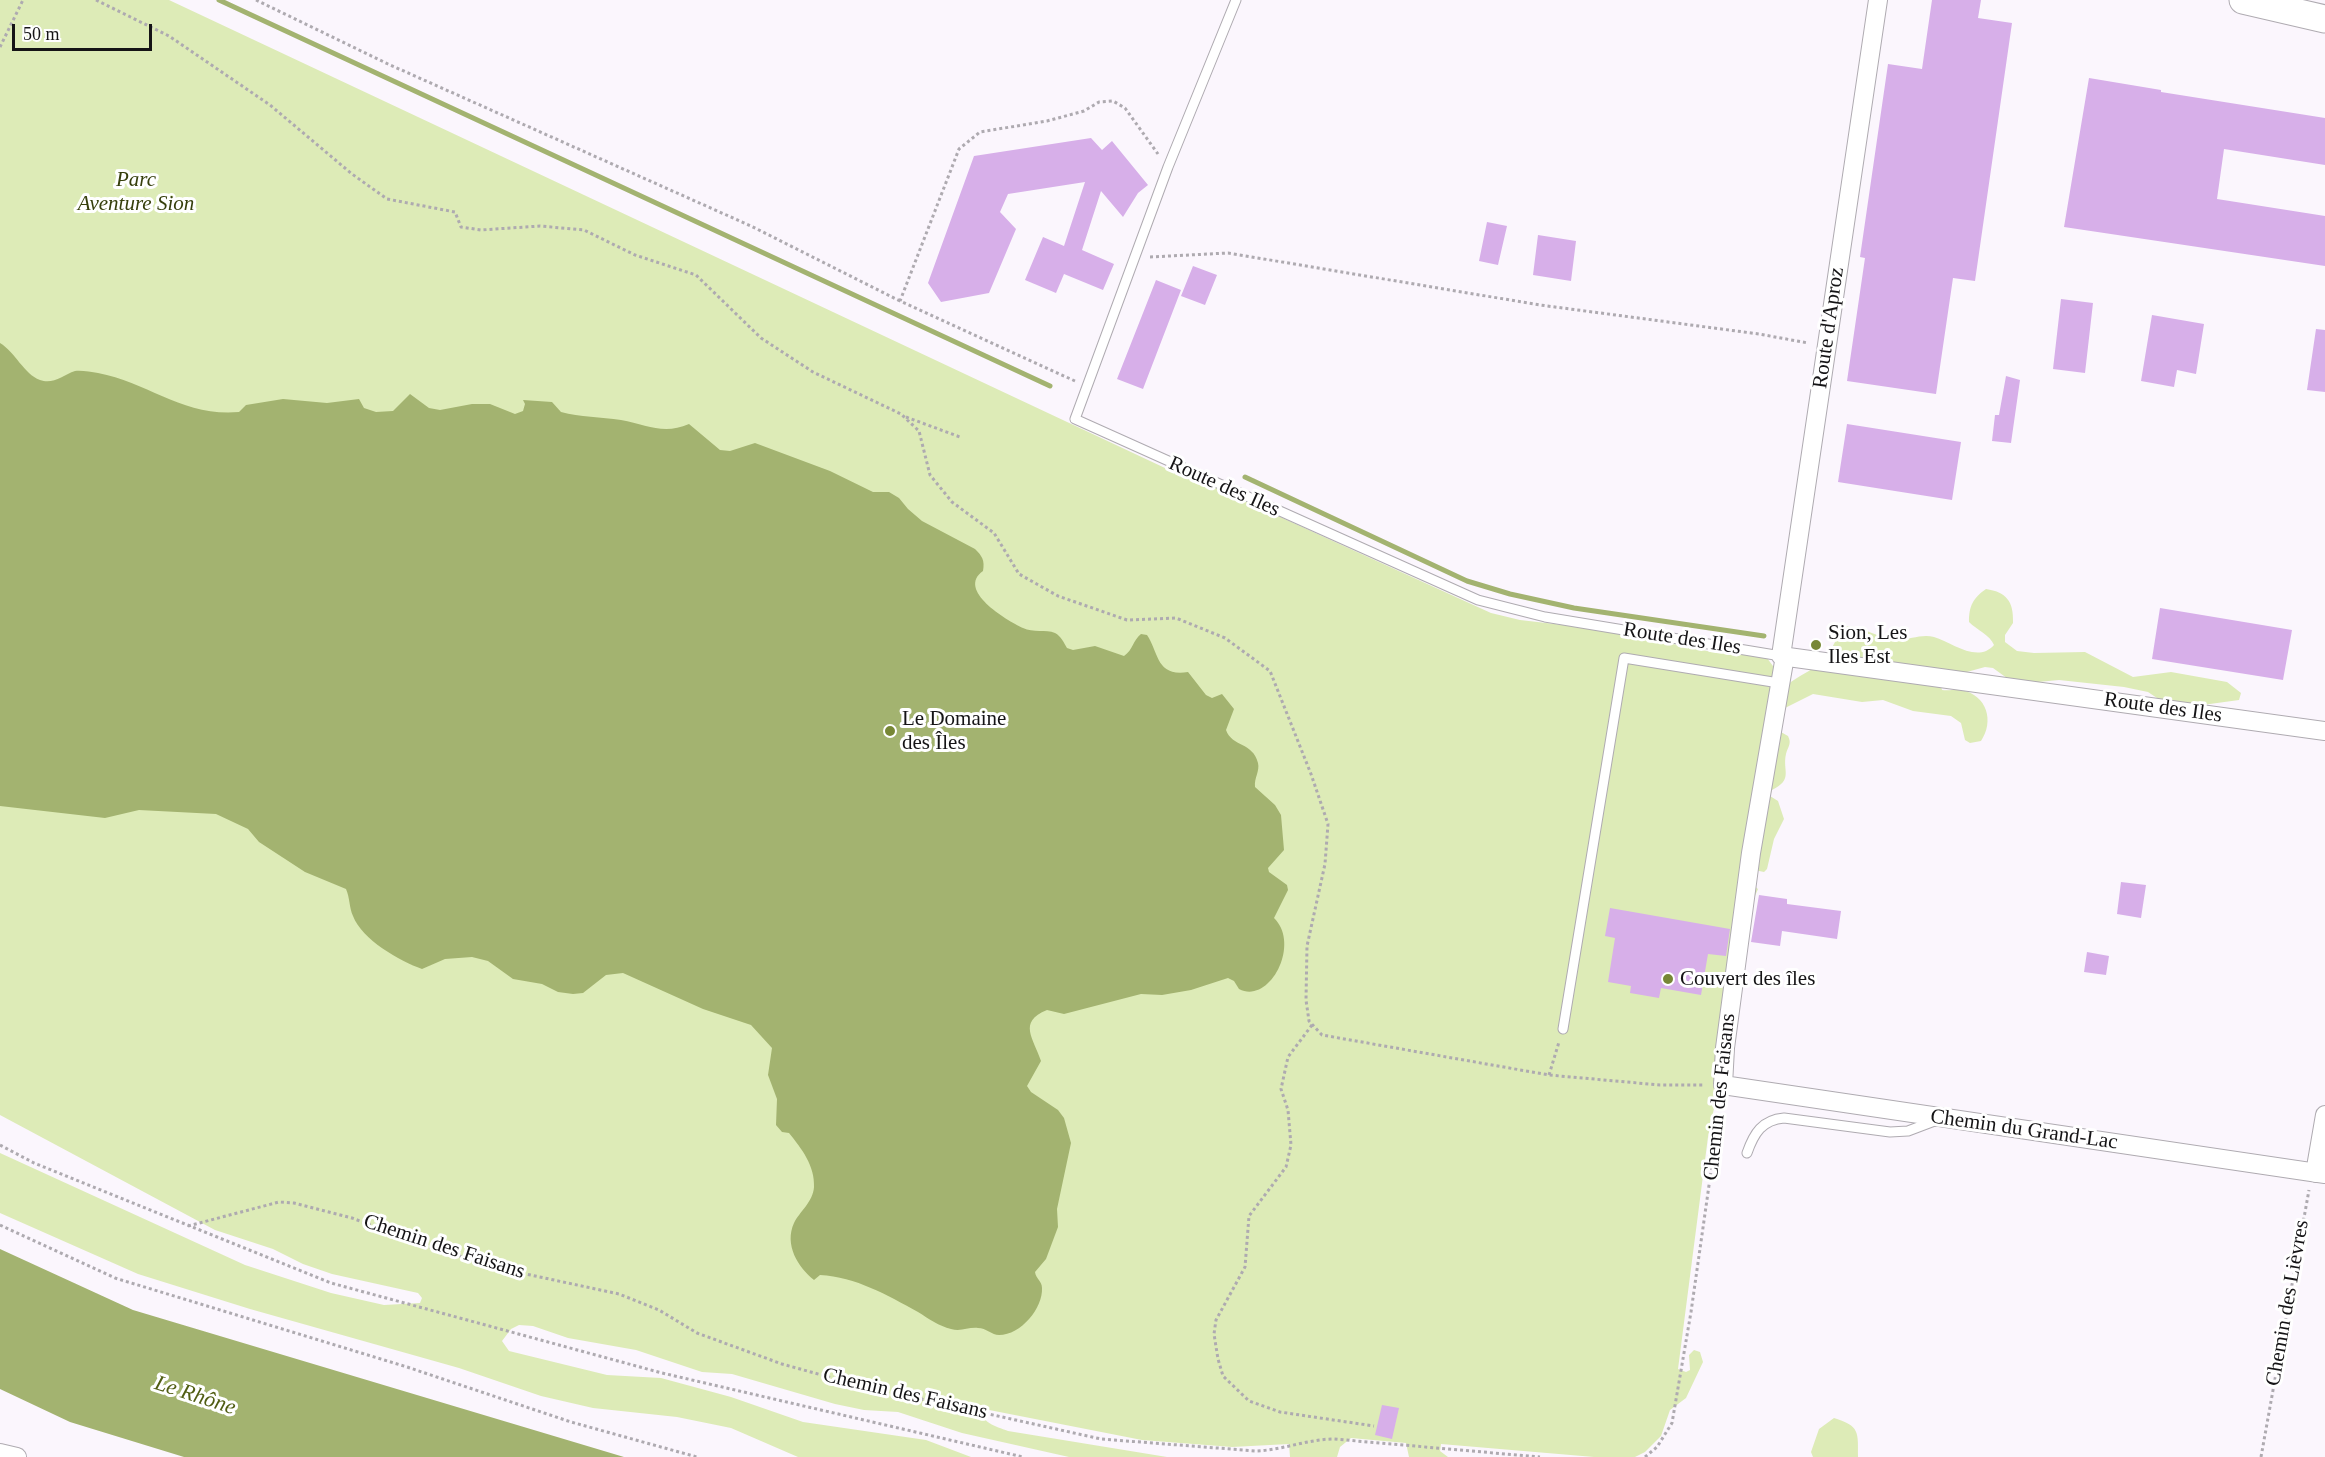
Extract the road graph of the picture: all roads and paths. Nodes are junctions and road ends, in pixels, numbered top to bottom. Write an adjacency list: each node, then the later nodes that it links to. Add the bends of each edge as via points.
1 (23, 0): 8 (path)
2 (96, 0): 14 (path, via 169,36 270,105 387,199 455,212 461,227 584,230 635,255 696,275 761,338 813,372)
3 (256, 0): 11 (path, via 388,64 751,226)
4 (1236, 0): 9 (lane)
5 (1878, 0): 12 (street, Route d'Aproz)
6 (2242, 0): 7 (street)
7 (2325, 19)
8 (0, 47)
9 (1168, 167): 10 (lane); 11 (path, via 1125,108 1113,101 1099,102 1084,111 1047,121 980,132 959,149)
10 (1133, 259): 12 (path, via 1228,253 1540,305); 13 (lane)
11 (900, 301): 13 (path)
12 (1825, 346): 16 (street, Route d'Aproz)
13 (1086, 386): 16 (lane, Route des Iles, via 1075,419 1478,600 1545,617)
14 (903, 416): 15 (path); 19 (path, via 919,431 930,475 952,502 994,533 1019,574 1058,596 1127,620 1176,618 1226,638 1270,671 1328,824 1325,864 1307,946 1306,1000)
15 (960, 436)
16 (1783, 656): 17 (street, Chemin des Faisans); 18 (street, Route des Iles)
17 (1779, 684): 20 (lane, via 1624,658); 22 (street, Chemin des Faisans, via 1751,853)
18 (2325, 731)
19 (1312, 1025): 21 (path, via 1322,1035 1339,1039); 30 (path, via 1288,1057 1281,1089 1288,1110 1291,1145 1286,1167 1249,1216 1245,1268 1216,1320 1214,1334 1223,1376 1249,1401 1280,1412)
20 (1563, 1029): 21 (path)
21 (1549, 1075): 22 (path, via 1659,1085)
22 (1723, 1085): 24 (street, Chemin du Grand-Lac); 36 (path, Chemin des Faisans, via 1672,1422 1657,1448)
23 (2325, 1115): 27 (street)
24 (1942, 1118): 26 (lane, via 1908,1131 1890,1132 1773,1119 1753,1137); 27 (street, Chemin du Grand-Lac)
25 (0, 1145): 29 (path, via 33,1163)
26 (1748, 1153)
27 (2320, 1173): 37 (path, Chemin des Lièvres, via 2307,1195)
28 (0, 1225): 33 (path, via 115,1278 407,1367 571,1422)
29 (188, 1226): 34 (path, via 331,1283 662,1373); 35 (path, Chemin des Faisans, via 279,1202 294,1203 512,1271 619,1294 659,1310 698,1333 782,1364 1101,1439 1256,1451 1334,1439)
30 (1374, 1426)
31 (0, 1452): 32 (street)
32 (17, 1457)
33 (697, 1457)
34 (1023, 1457)
35 (1540, 1457)
36 (1645, 1457)
37 (2261, 1457)

